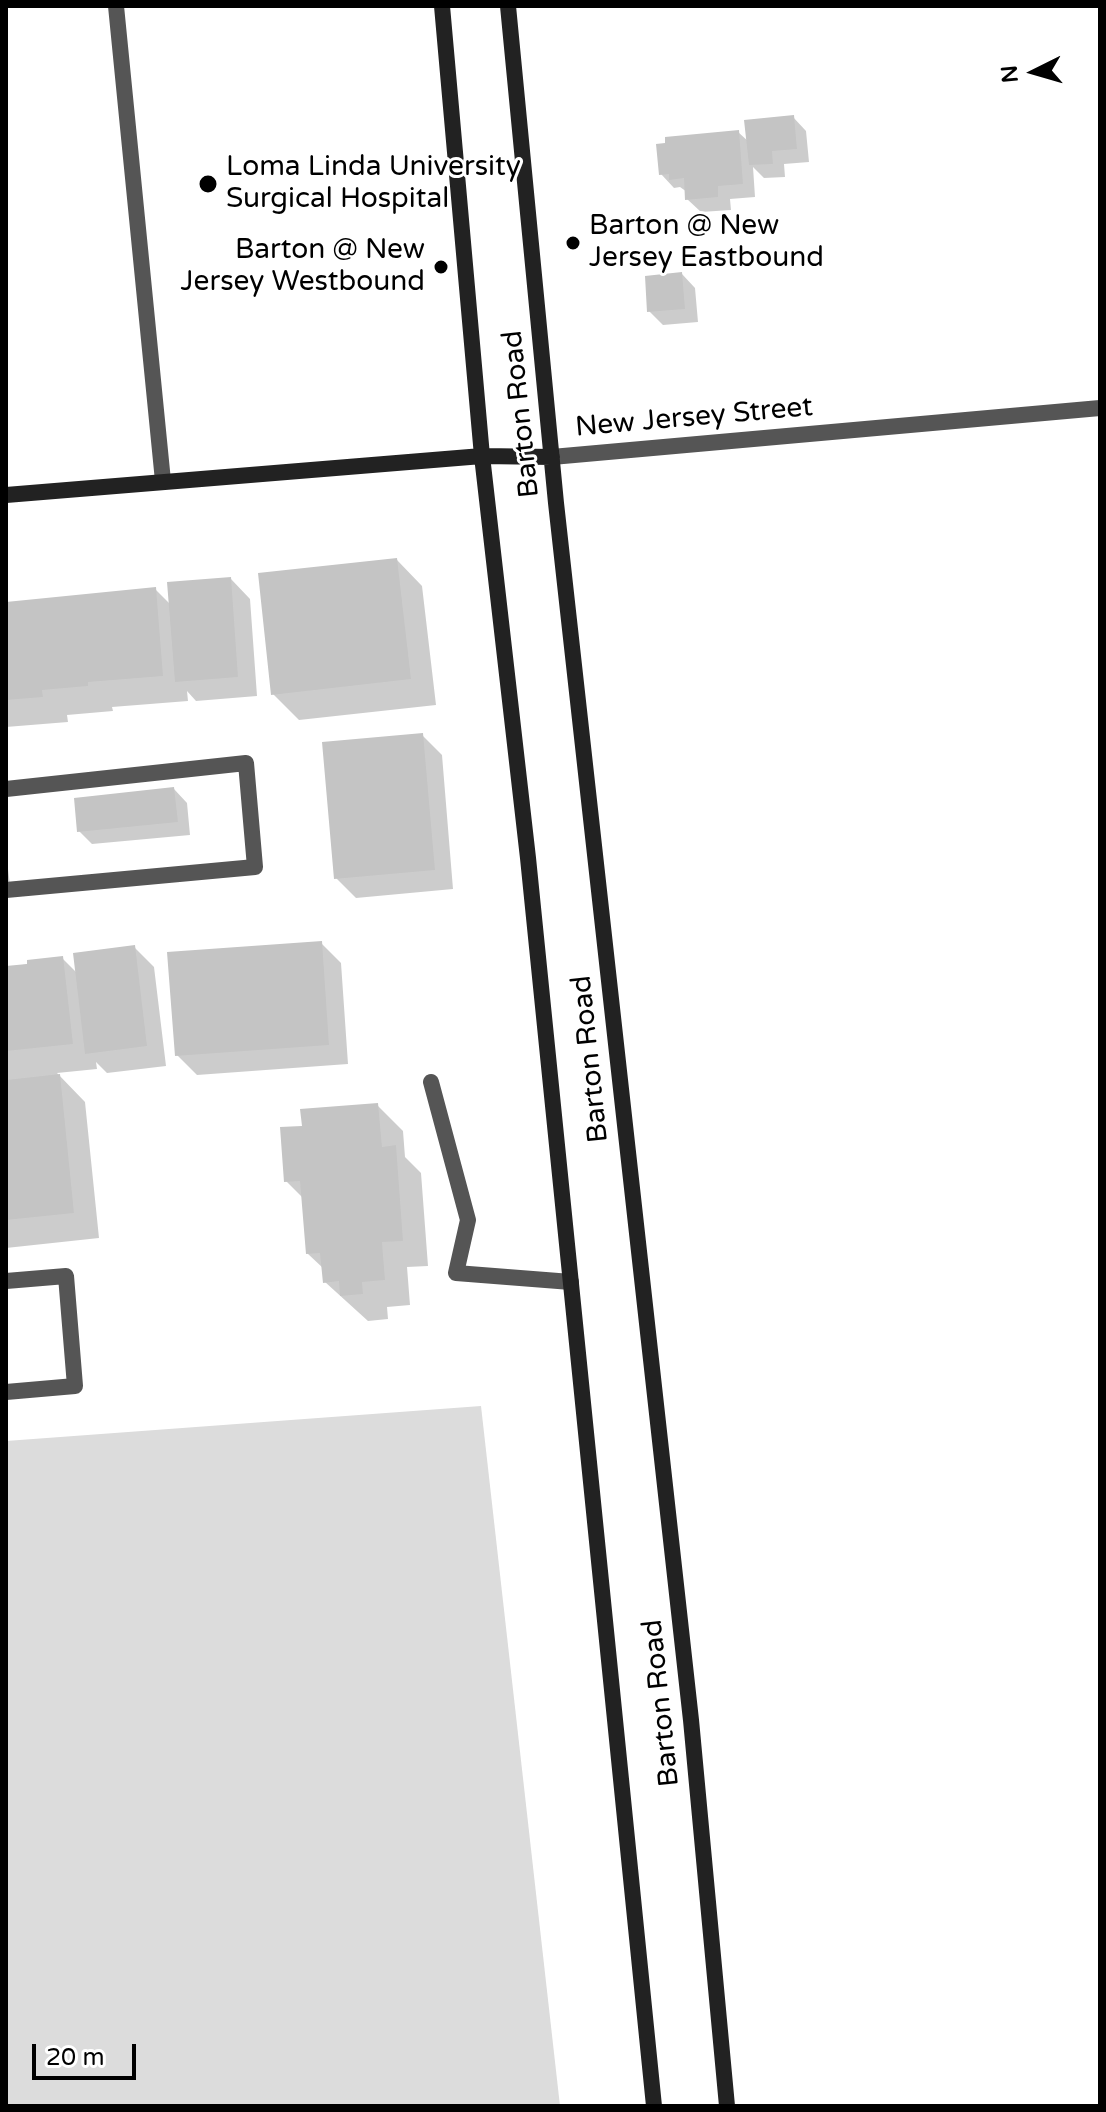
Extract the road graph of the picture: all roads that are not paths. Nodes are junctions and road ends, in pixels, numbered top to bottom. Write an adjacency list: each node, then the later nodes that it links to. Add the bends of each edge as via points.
1 (116, 6): 7 (street)
2 (442, 6): 5 (main road, Barton Road)
3 (508, 6): 6 (main road, Barton Road)
4 (1100, 408): 6 (street, New Jersey Street)
5 (482, 456): 6 (main road, New Jersey Street); 7 (main road, New Jersey Street); 13 (main road, Barton Road)
6 (552, 457): 16 (main road, Barton Road, via 689,1704)
7 (163, 481): 8 (main road, New Jersey Street)
8 (6, 495)
9 (6, 789): 10 (street, via 246,763 255,867)
10 (6, 890)
11 (431, 1082): 13 (street, via 468,1220 456,1273)
12 (6, 1281): 14 (street, via 66,1276 75,1386)
13 (571, 1282): 15 (main road, Barton Road)
14 (6, 1392)
15 (654, 2106)
16 (727, 2106)

